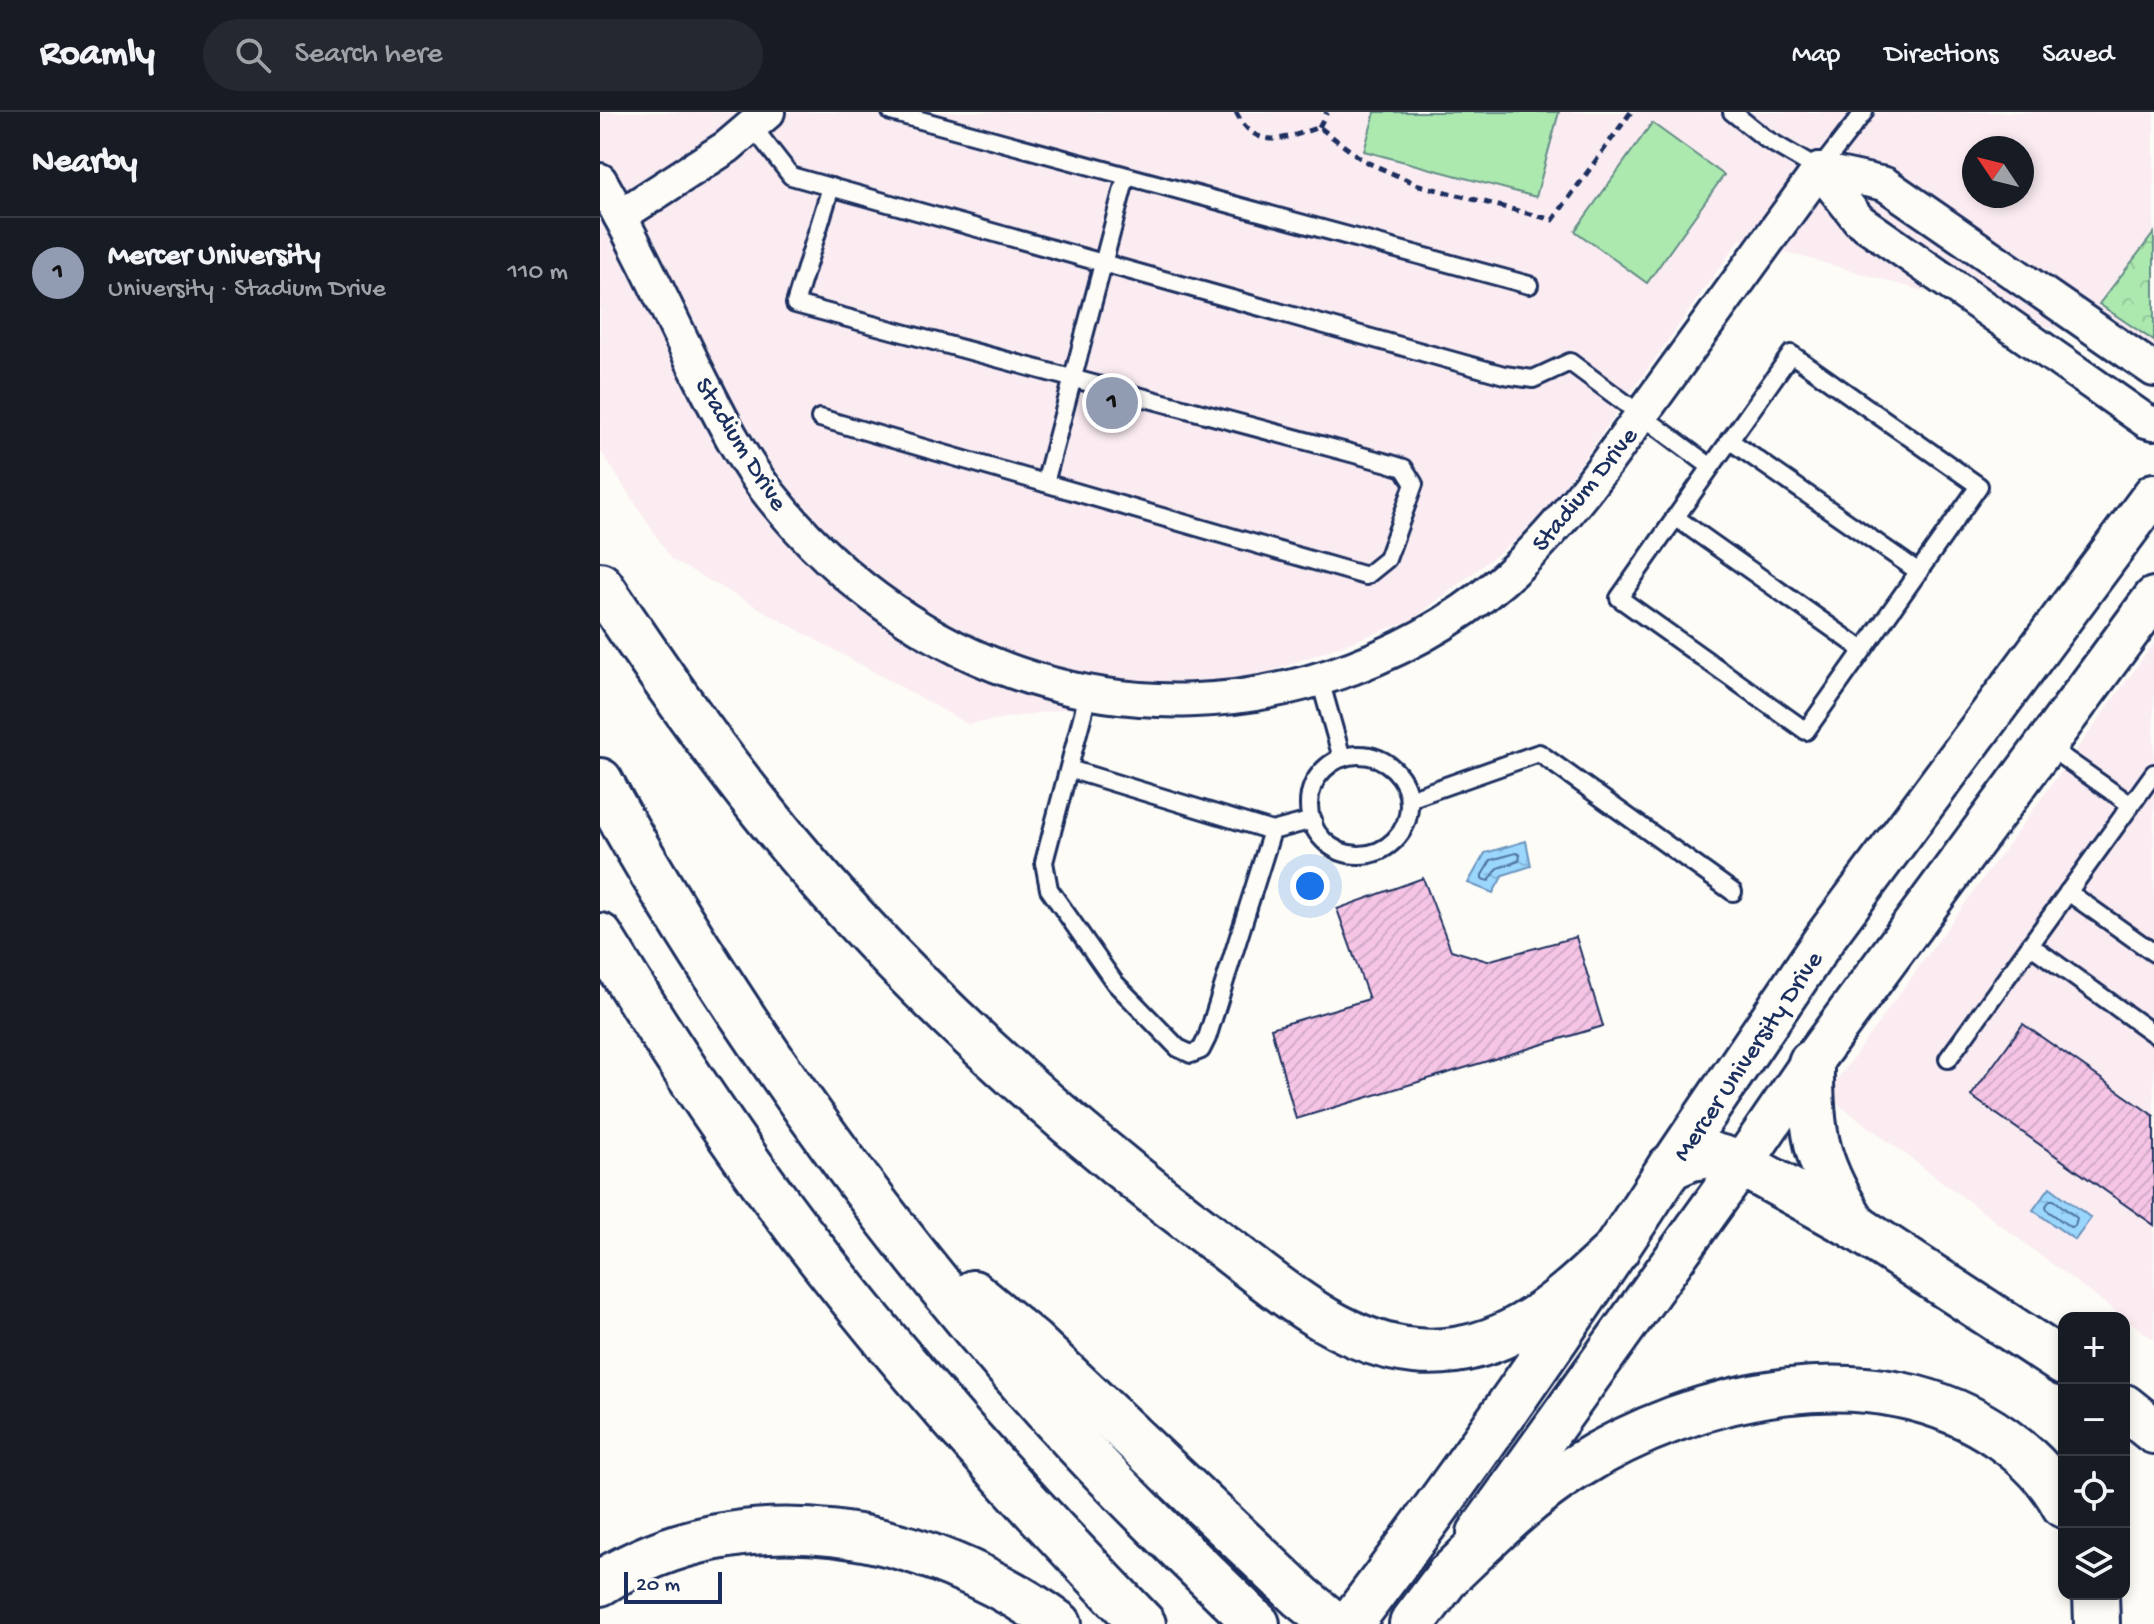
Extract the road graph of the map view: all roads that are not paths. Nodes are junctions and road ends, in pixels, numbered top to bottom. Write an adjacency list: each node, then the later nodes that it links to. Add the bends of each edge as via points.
1 (891, 112): 6 (lane)
2 (1732, 112): 5 (lane)
3 (1864, 112): 5 (lane)
4 (760, 119): 8 (lane, via 791,176); 9 (street, via 727,147)
5 (1819, 170): 12 (street, via 1885,184); 14 (street, Stadium Drive); 16 (street, via 1859,220)
6 (1126, 177): 10 (lane); 11 (lane)
7 (600, 180): 9 (street, Stadium Drive)
8 (831, 187): 10 (lane); 13 (lane, via 795,304)
9 (620, 216): 27 (street, Stadium Drive, via 734,439 805,537 863,591 950,646 1045,683)
10 (1104, 263): 13 (lane); 14 (lane, via 1504,375 1533,379 1570,362)
11 (1529, 285)
12 (2154, 370)
13 (1073, 378): 19 (lane); 19 (lane, via 1388,463 1404,468 1414,484 1387,559 1366,576)
14 (1642, 414): 18 (lane); 26 (street, Stadium Drive, via 1557,526 1516,568 1423,636)
15 (820, 418): 19 (lane)
16 (2154, 423)
17 (1729, 440): 18 (lane); 22 (lane); 22 (lane, via 1791,354 1979,486)
18 (1711, 467): 21 (lane)
19 (1045, 483)
20 (2154, 494): 46 (street, Mercer University Drive, via 1827,935)
21 (1675, 517): 25 (lane); 25 (lane, via 1619,598 1793,723 1806,731)
22 (1919, 572): 25 (lane)
23 (600, 585): 49 (main road, via 763,811 855,918 959,1025 1139,1183 1320,1316 1385,1346 1454,1350 1493,1341 1527,1324)
24 (2154, 598): 28 (street)
25 (1863, 650)
26 (1320, 680): 27 (street, Stadium Drive, via 1273,692 1175,701); 29 (lane)
27 (1089, 691): 30 (lane)
28 (2047, 746): 34 (lane); 44 (street)
29 (1342, 758): 33 (lane, via 1372,757 1388,764 1404,782); 35 (lane, via 1316,781 1309,811)
30 (1069, 769): 36 (lane); 36 (lane, via 1044,862 1049,889 1115,983 1178,1048 1191,1054 1201,1050 1207,1038)
31 (2154, 773): 34 (lane)
32 (600, 781): 48 (main road, via 713,971 820,1130)
33 (1409, 799): 35 (lane, via 1400,836 1374,853 1341,852 1327,844); 37 (lane, via 1539,753)
34 (2131, 805): 38 (lane)
35 (1313, 820): 36 (lane)
36 (1272, 831)
37 (1733, 892)
38 (2068, 892): 40 (lane); 41 (lane)
39 (600, 936): 58 (main road, via 675,1057 798,1229 1038,1515)
40 (2030, 945): 42 (lane); 43 (lane)
41 (2154, 953)
42 (2154, 1034)
43 (1948, 1059)
44 (1811, 1063): 45 (street); 47 (main road, via 1819,1160)
45 (1742, 1164): 46 (main road, via 1711,1155); 47 (main road); 54 (street)
46 (1670, 1167): 49 (main road, Mercer University Drive)
47 (1856, 1227): 50 (main road)
48 (900, 1236): 59 (main road, via 1077,1444); 60 (main road, via 1032,1342)
49 (1617, 1249): 61 (main road, Mercer University Drive)
50 (2058, 1359)
51 (2130, 1412): 52 (main road)
52 (2154, 1431)
53 (2058, 1493): 54 (main road, via 2020,1451 1976,1419 1917,1396 1816,1389 1760,1394 1692,1411 1571,1470)
54 (1448, 1576): 62 (main road)
55 (600, 1583): 57 (main road, via 652,1554 697,1541 738,1533 835,1533 924,1552 1021,1597)
56 (2096, 1600): 63 (main road)
57 (1059, 1624)
58 (1143, 1624)
59 (1257, 1624)
60 (1334, 1624)
61 (1350, 1624)
62 (1412, 1624)
63 (2097, 1624)

